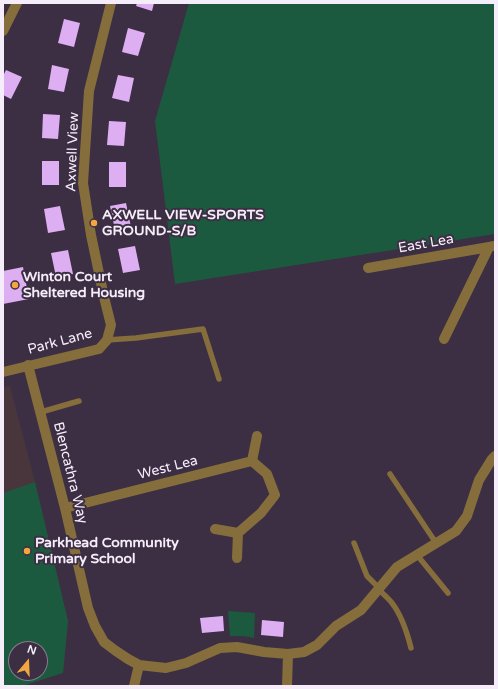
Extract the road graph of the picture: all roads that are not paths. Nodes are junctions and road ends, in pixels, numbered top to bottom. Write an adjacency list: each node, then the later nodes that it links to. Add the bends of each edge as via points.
1 (17, 3): 3 (street)
2 (110, 3): 6 (street, Axwell View, via 89,91 83,183 91,235)
3 (3, 31)
4 (492, 246): 5 (street, East Lea); 7 (street, East Lea)
5 (368, 268)
6 (111, 325): 8 (street, Park Lane)
7 (444, 339)
8 (107, 340): 9 (street, Park Lane, via 99,349); 11 (lane, via 202,329)
9 (28, 365): 10 (street, Park Lane); 13 (street, Blencathra Way)
10 (3, 372)
11 (219, 379)
12 (79, 401): 13 (lane)
13 (41, 412): 18 (street, Blencathra Way)
14 (257, 436): 16 (street)
15 (495, 456): 22 (street, Blencathra Way, via 478,480 467,516 456,531)
16 (252, 461): 18 (street, West Lea); 20 (street, via 268,474 275,495 261,513)
17 (390, 474): 22 (lane)
18 (66, 508): 29 (street, Blencathra Way, via 88,608 95,626 104,642)
19 (215, 529): 20 (street)
20 (238, 533): 24 (street)
21 (354, 543): 25 (lane, via 367,576)
22 (436, 543): 23 (street, Blencathra Way)
23 (417, 555): 25 (street, Blencathra Way, via 397,567); 26 (lane)
24 (237, 558)
25 (379, 589): 27 (lane, via 392,602 398,613); 28 (street, Blencathra Way, via 361,610 336,626 317,645 304,652)
26 (448, 593)
27 (411, 648)
28 (288, 654): 29 (street, Blencathra Way, via 237,647 220,648 186,663 166,668); 31 (street)
29 (140, 665): 30 (street)
30 (134, 686)
31 (287, 686)

